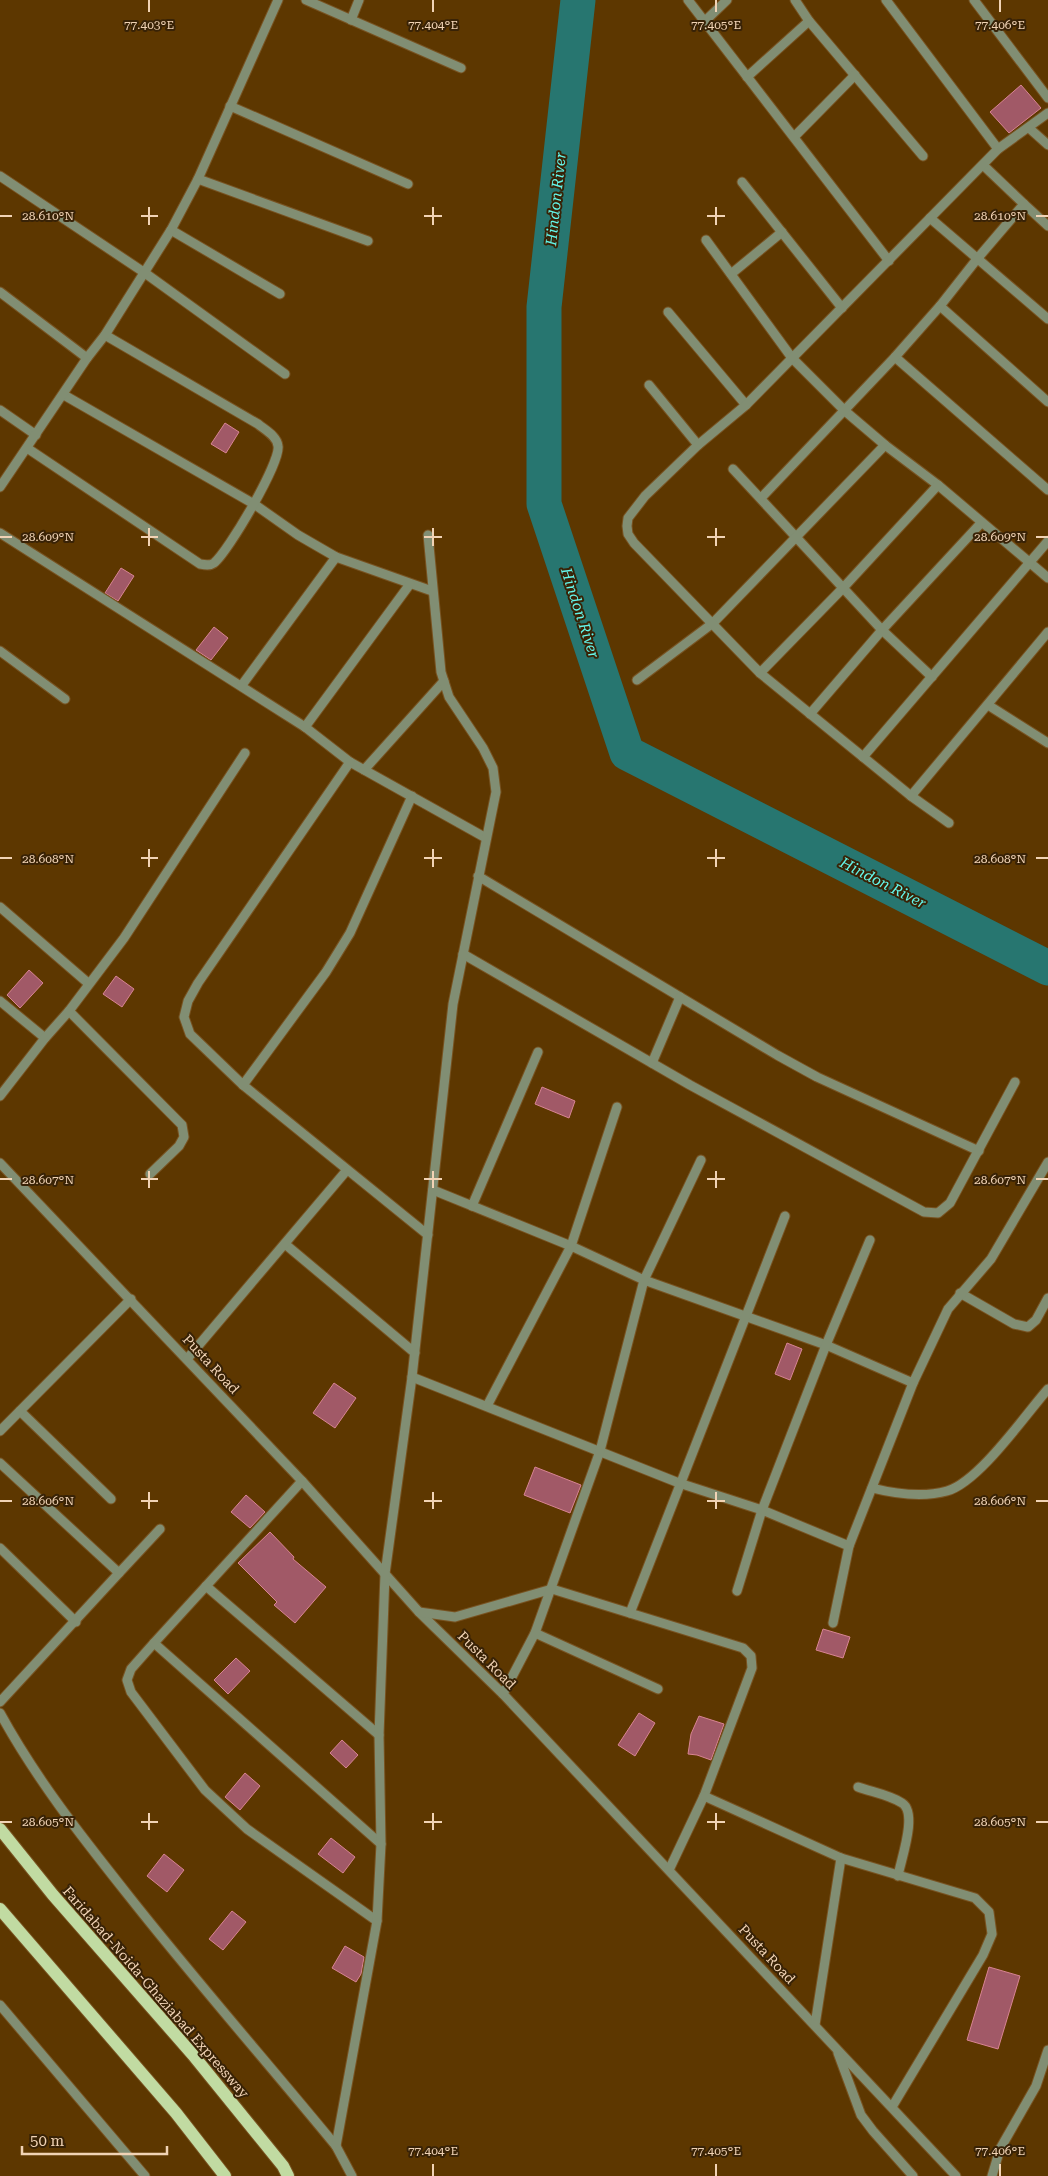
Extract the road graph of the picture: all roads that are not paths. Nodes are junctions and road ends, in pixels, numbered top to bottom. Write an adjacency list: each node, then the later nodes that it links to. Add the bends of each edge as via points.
1 (278, 0): 16 (street)
2 (306, 0): 9 (street)
3 (359, 0): 9 (street)
4 (688, 0): 10 (street)
5 (726, 0): 10 (street)
6 (795, 0): 11 (street)
7 (886, 0): 21 (street)
8 (974, 0): 15 (street)
9 (351, 20): 12 (street)
10 (705, 21): 14 (street)
11 (809, 21): 13 (street); 14 (street)
12 (461, 68)
13 (855, 75): 19 (street); 22 (street)
14 (747, 76): 19 (street)
15 (1048, 98)
16 (230, 106): 25 (street); 27 (street)
17 (1048, 113): 18 (street)
18 (1029, 128): 20 (street); 21 (street)
19 (794, 137): 36 (street)
20 (1048, 145)
21 (998, 149): 23 (street)
22 (922, 156)
23 (983, 165): 28 (street); 29 (street)
24 (0, 176): 37 (street)
25 (198, 179): 31 (street); 34 (street)
26 (742, 182): 32 (street)
27 (408, 184)
28 (1024, 204): 30 (street); 35 (street)
29 (930, 218): 35 (street); 36 (street)
30 (1048, 226)
31 (172, 230): 37 (street); 40 (street)
32 (782, 232): 38 (street); 42 (street)
33 (706, 240): 38 (street)
34 (368, 241)
35 (977, 259): 41 (street); 44 (street)
36 (888, 260): 42 (street)
37 (145, 273): 45 (street); 49 (street)
38 (731, 274): 48 (street)
39 (0, 292): 47 (street)
40 (280, 294)
41 (940, 306): 46 (street); 52 (street)
42 (842, 308): 48 (street)
43 (668, 312): 53 (street)
44 (1048, 319)
45 (105, 335): 47 (street); 65 (street, via 272,434 278,446 277,459)
46 (895, 357): 55 (street); 63 (street)
47 (87, 358): 51 (street)
48 (792, 358): 53 (street); 55 (street)
49 (285, 374)
50 (649, 384): 57 (street)
51 (64, 395): 56 (street); 65 (street)
52 (1048, 402)
53 (746, 405): 57 (street)
54 (0, 410): 56 (street)
55 (845, 411): 58 (street); 64 (street)
56 (36, 435): 59 (street)
57 (698, 445): 77 (street, via 645,496 633,510 627,526 634,542)
58 (884, 445): 61 (street); 69 (street)
59 (27, 448): 62 (street); 65 (street, via 206,566 213,564)
60 (734, 469): 64 (street)
61 (938, 485): 66 (street); 75 (street)
62 (0, 487)
63 (1048, 490)
64 (762, 497): 69 (street)
65 (254, 504): 71 (street)
66 (981, 523): 72 (street); 78 (street)
67 (0, 533): 85 (street)
68 (428, 535): 76 (street)
69 (795, 536): 75 (street); 77 (street)
70 (1048, 541): 72 (street)
71 (336, 557): 74 (street); 85 (street)
72 (1030, 563): 73 (street); 82 (street)
73 (1048, 578)
74 (410, 584): 76 (street); 89 (street)
75 (843, 588): 78 (street); 81 (street)
76 (432, 591): 84 (street)
77 (712, 623): 81 (street); 83 (street)
78 (882, 630): 82 (street); 88 (street)
79 (1048, 632): 87 (street)
80 (0, 651): 86 (street)
81 (760, 673): 88 (street)
82 (932, 677): 92 (street)
83 (637, 680)
84 (444, 681): 94 (street); 98 (street, via 450,697 493,768 496,792)
85 (242, 686): 89 (street)
86 (65, 699)
87 (988, 705): 90 (street); 96 (street)
88 (810, 714): 92 (street)
89 (305, 726): 93 (street)
90 (1048, 742)
91 (245, 753): 102 (street, via 124,938)
92 (863, 757): 96 (street)
93 (350, 762): 94 (street); 110 (street, via 188,1000 184,1017 190,1034)
94 (364, 770): 95 (street)
95 (412, 796): 98 (street); 110 (street, via 350,933 326,972)
96 (911, 796): 97 (street)
97 (949, 823)
98 (486, 838): 99 (street)
99 (478, 876): 101 (street); 103 (street)
100 (0, 907): 102 (street)
101 (463, 954): 108 (street); 119 (street, via 453,1004)
102 (88, 984): 105 (street)
103 (680, 997): 108 (street); 113 (street, via 817,1077)
104 (0, 1001): 106 (street)
105 (69, 1011): 106 (street); 118 (street, via 182,1125 184,1137 179,1146)
106 (45, 1038): 111 (street)
107 (538, 1052): 120 (street)
108 (652, 1064): 113 (street, via 924,1212 938,1214 950,1203)
109 (1015, 1082): 113 (street)
110 (243, 1085): 117 (street)
111 (0, 1096)
112 (617, 1108): 125 (street)
113 (979, 1151)
114 (701, 1160): 126 (street)
115 (1048, 1162): 127 (street, via 991,1259)
116 (0, 1163): 129 (street, Pusta Road)
117 (347, 1170): 122 (street); 124 (street)
118 (150, 1174)
119 (433, 1190): 120 (street); 122 (street)
120 (472, 1206): 125 (street)
121 (785, 1216): 130 (street)
122 (428, 1235): 132 (street)
123 (870, 1240): 131 (street)
124 (285, 1244): 132 (street); 133 (street)
125 (570, 1246): 126 (street); 137 (street)
126 (644, 1280): 130 (street); 140 (street)
127 (960, 1293): 128 (street, via 1014,1324 1028,1327 1036,1320); 135 (street, via 948,1308)
128 (1048, 1298)
129 (131, 1299): 133 (street, Pusta Road); 138 (street)
130 (744, 1318): 131 (street); 143 (street)
131 (826, 1346): 135 (street); 146 (street)
132 (415, 1353): 134 (street)
133 (187, 1359): 142 (street, Pusta Road)
134 (412, 1377): 137 (street); 151 (street)
135 (913, 1383): 144 (street)
136 (1048, 1389): 144 (street, via 993,1456 967,1481 948,1491 904,1495)
137 (487, 1406): 140 (street)
138 (20, 1411): 139 (street); 145 (street)
139 (0, 1431)
140 (600, 1451): 143 (street); 153 (street)
141 (0, 1463): 150 (street)
142 (302, 1481): 151 (street, Pusta Road); 152 (street)
143 (679, 1483): 146 (street); 156 (street)
144 (872, 1488): 148 (street)
145 (111, 1499)
146 (762, 1510): 148 (street); 154 (street)
147 (160, 1530): 150 (street)
148 (849, 1546): 158 (street)
149 (0, 1548): 157 (street)
150 (119, 1574): 157 (street)
151 (385, 1574): 155 (street, Pusta Road); 165 (street)
152 (206, 1586): 160 (street); 165 (street)
153 (552, 1589): 155 (street, via 455,1617); 156 (street); 159 (street)
154 (738, 1591)
155 (419, 1612): 162 (street, Pusta Road)
156 (630, 1613): 167 (street, via 743,1648 751,1656 752,1668)
157 (76, 1622): 163 (street)
158 (833, 1623)
159 (535, 1633): 161 (street); 162 (street)
160 (154, 1642): 169 (street); 174 (street, via 131,1669 127,1680 131,1692 205,1790 247,1829)
161 (658, 1689)
162 (503, 1694): 171 (street, Pusta Road)
163 (0, 1702)
164 (0, 1713): 180 (street, via 52,1798 99,1859)
165 (379, 1735): 169 (street)
166 (858, 1787): 172 (street, via 901,1802 909,1809 910,1819)
167 (704, 1796): 170 (street); 171 (street)
168 (0, 1828): 183 (main road, Faridabad-Noida-Ghaziabad Expressway, via 53,1895 193,2055)
169 (381, 1844): 174 (street)
170 (842, 1858): 172 (street); 176 (street)
171 (669, 1870): 176 (street, Pusta Road)
172 (898, 1876): 179 (street, via 975,1898 989,1912 992,1934 983,1955)
173 (0, 1909): 182 (main road, via 176,2113)
174 (377, 1921): 180 (street)
175 (0, 2005): 181 (street)
176 (814, 2025): 177 (street, Pusta Road)
177 (836, 2048): 179 (street, Pusta Road); 185 (street, via 861,2115)
178 (1048, 2050): 187 (street, via 1036,2086 1000,2149)
179 (892, 2107): 186 (street, Pusta Road)
180 (336, 2146): 184 (street)
181 (144, 2176)
182 (225, 2176)
183 (288, 2176)
184 (352, 2176)
185 (913, 2176)
186 (956, 2176)
187 (992, 2176)

